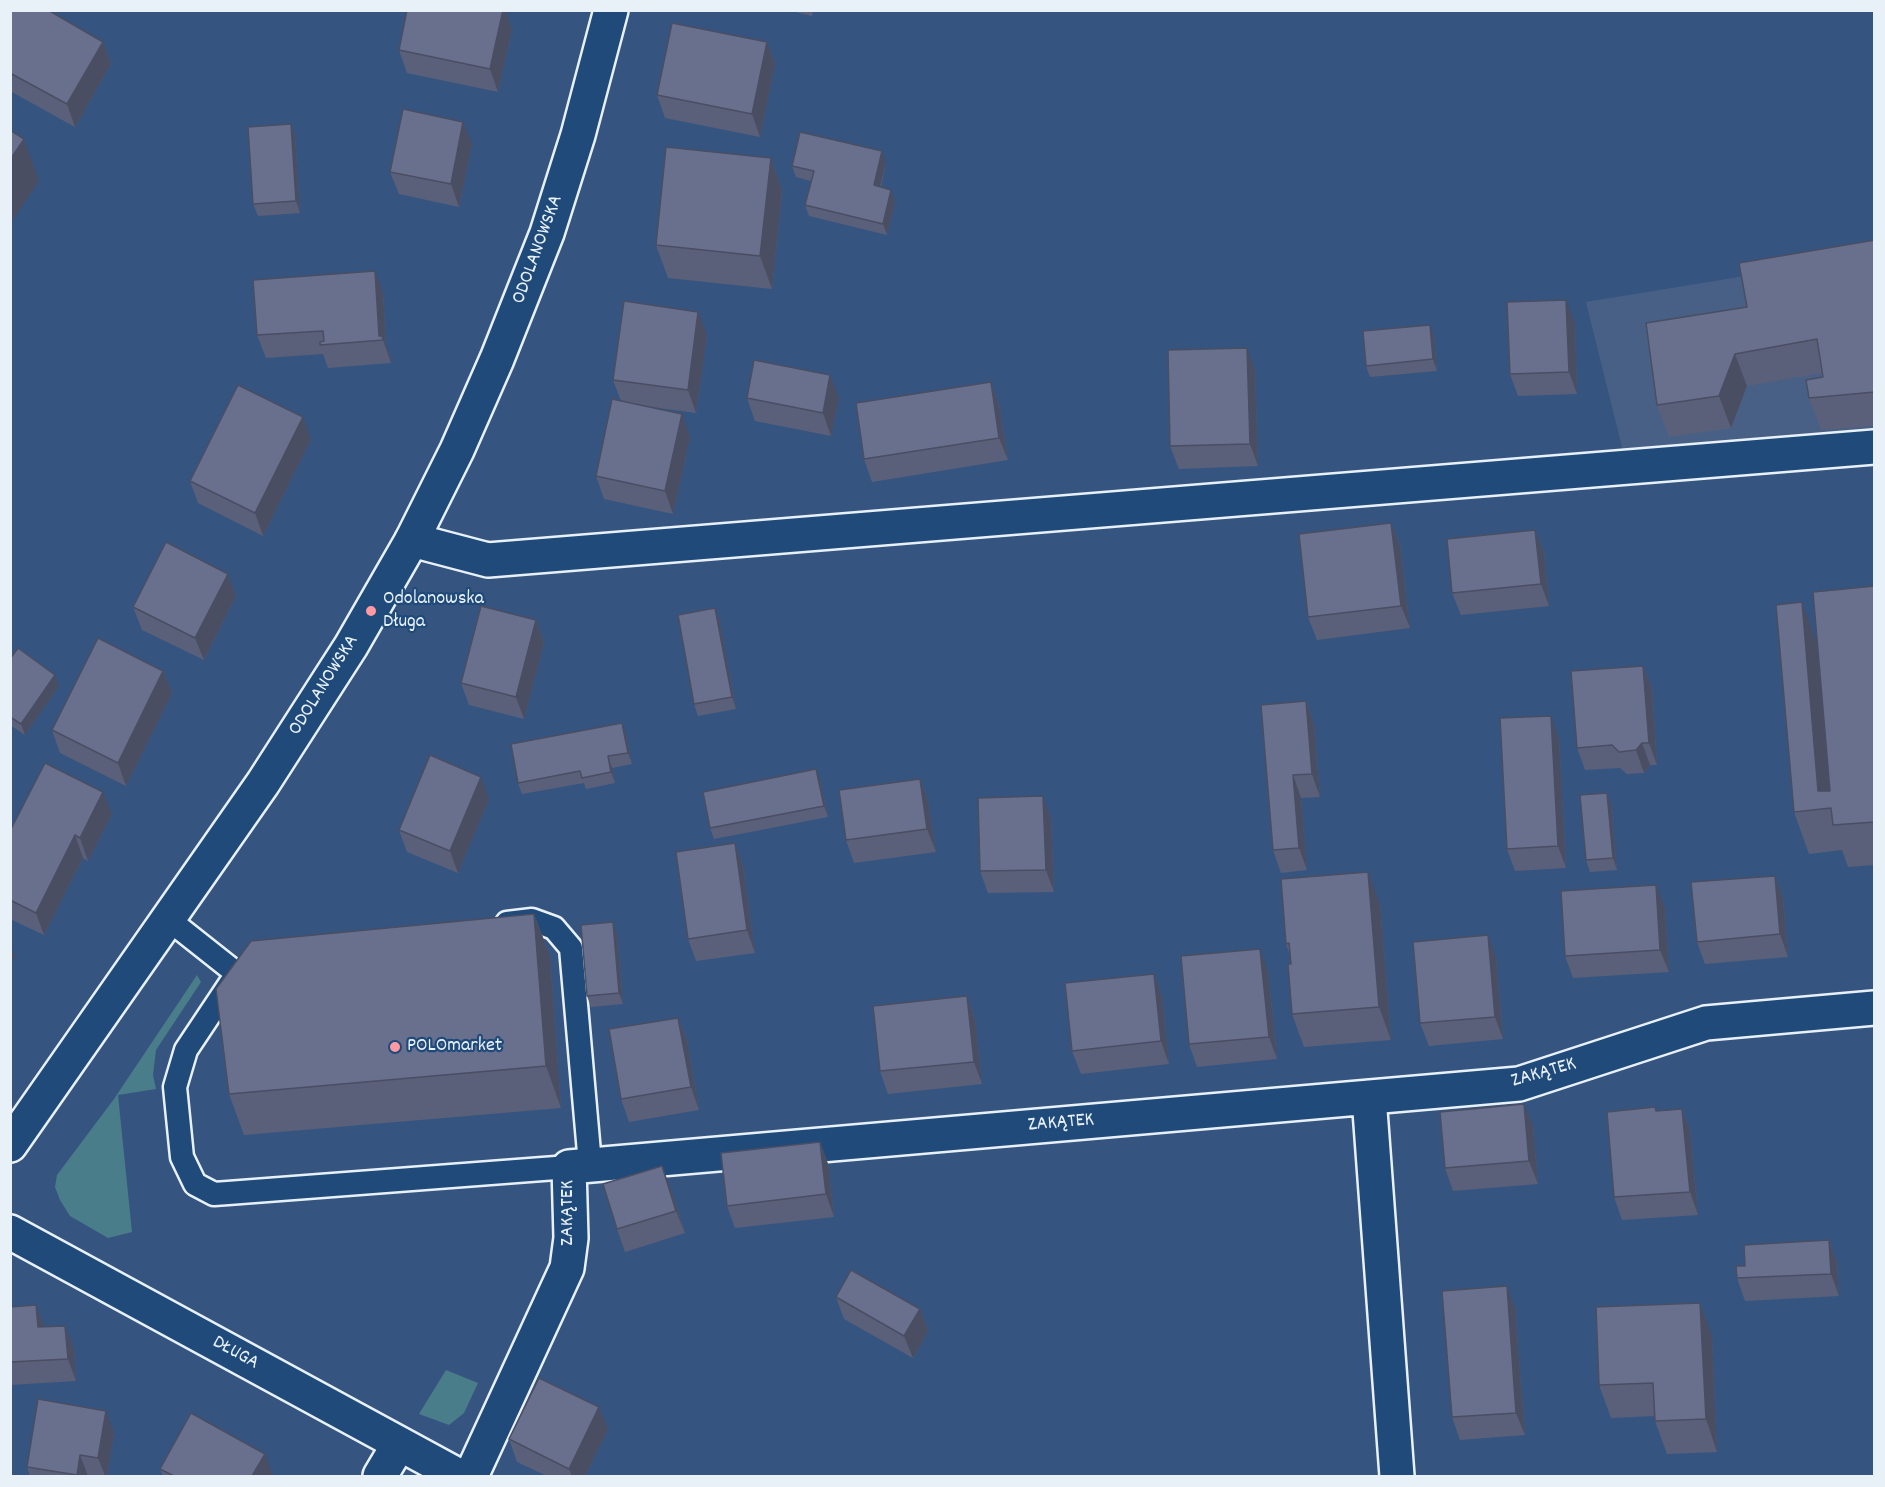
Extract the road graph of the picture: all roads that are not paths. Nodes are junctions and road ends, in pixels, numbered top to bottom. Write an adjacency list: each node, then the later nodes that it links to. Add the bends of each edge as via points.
1 (611, 10): 3 (street, ODOLANOWSKA, via 547,233 462,440)
2 (1875, 447): 3 (street, via 488,560)
3 (412, 540): 4 (street, ODOLANOWSKA, via 351,646 263,783)
4 (168, 919): 8 (street, ODOLANOWSKA); 9 (lane, via 247,971 230,984 186,1050 175,1087 182,1157 195,1184 214,1194)
5 (485, 926): 9 (lane, via 532,920 554,928 571,948)
6 (1875, 1008): 7 (street, ZAKĄTEK, via 1706,1023 1519,1084)
7 (1369, 1097): 9 (street, ZAKĄTEK); 15 (street)
8 (10, 1145)
9 (579, 1166): 14 (street, ZAKĄTEK, via 567,1268)
10 (10, 1232): 11 (street, DŁUGA)
11 (399, 1444): 12 (street); 13 (street, DŁUGA)
12 (380, 1476)
13 (459, 1476)
14 (471, 1476)
15 (1397, 1476)

